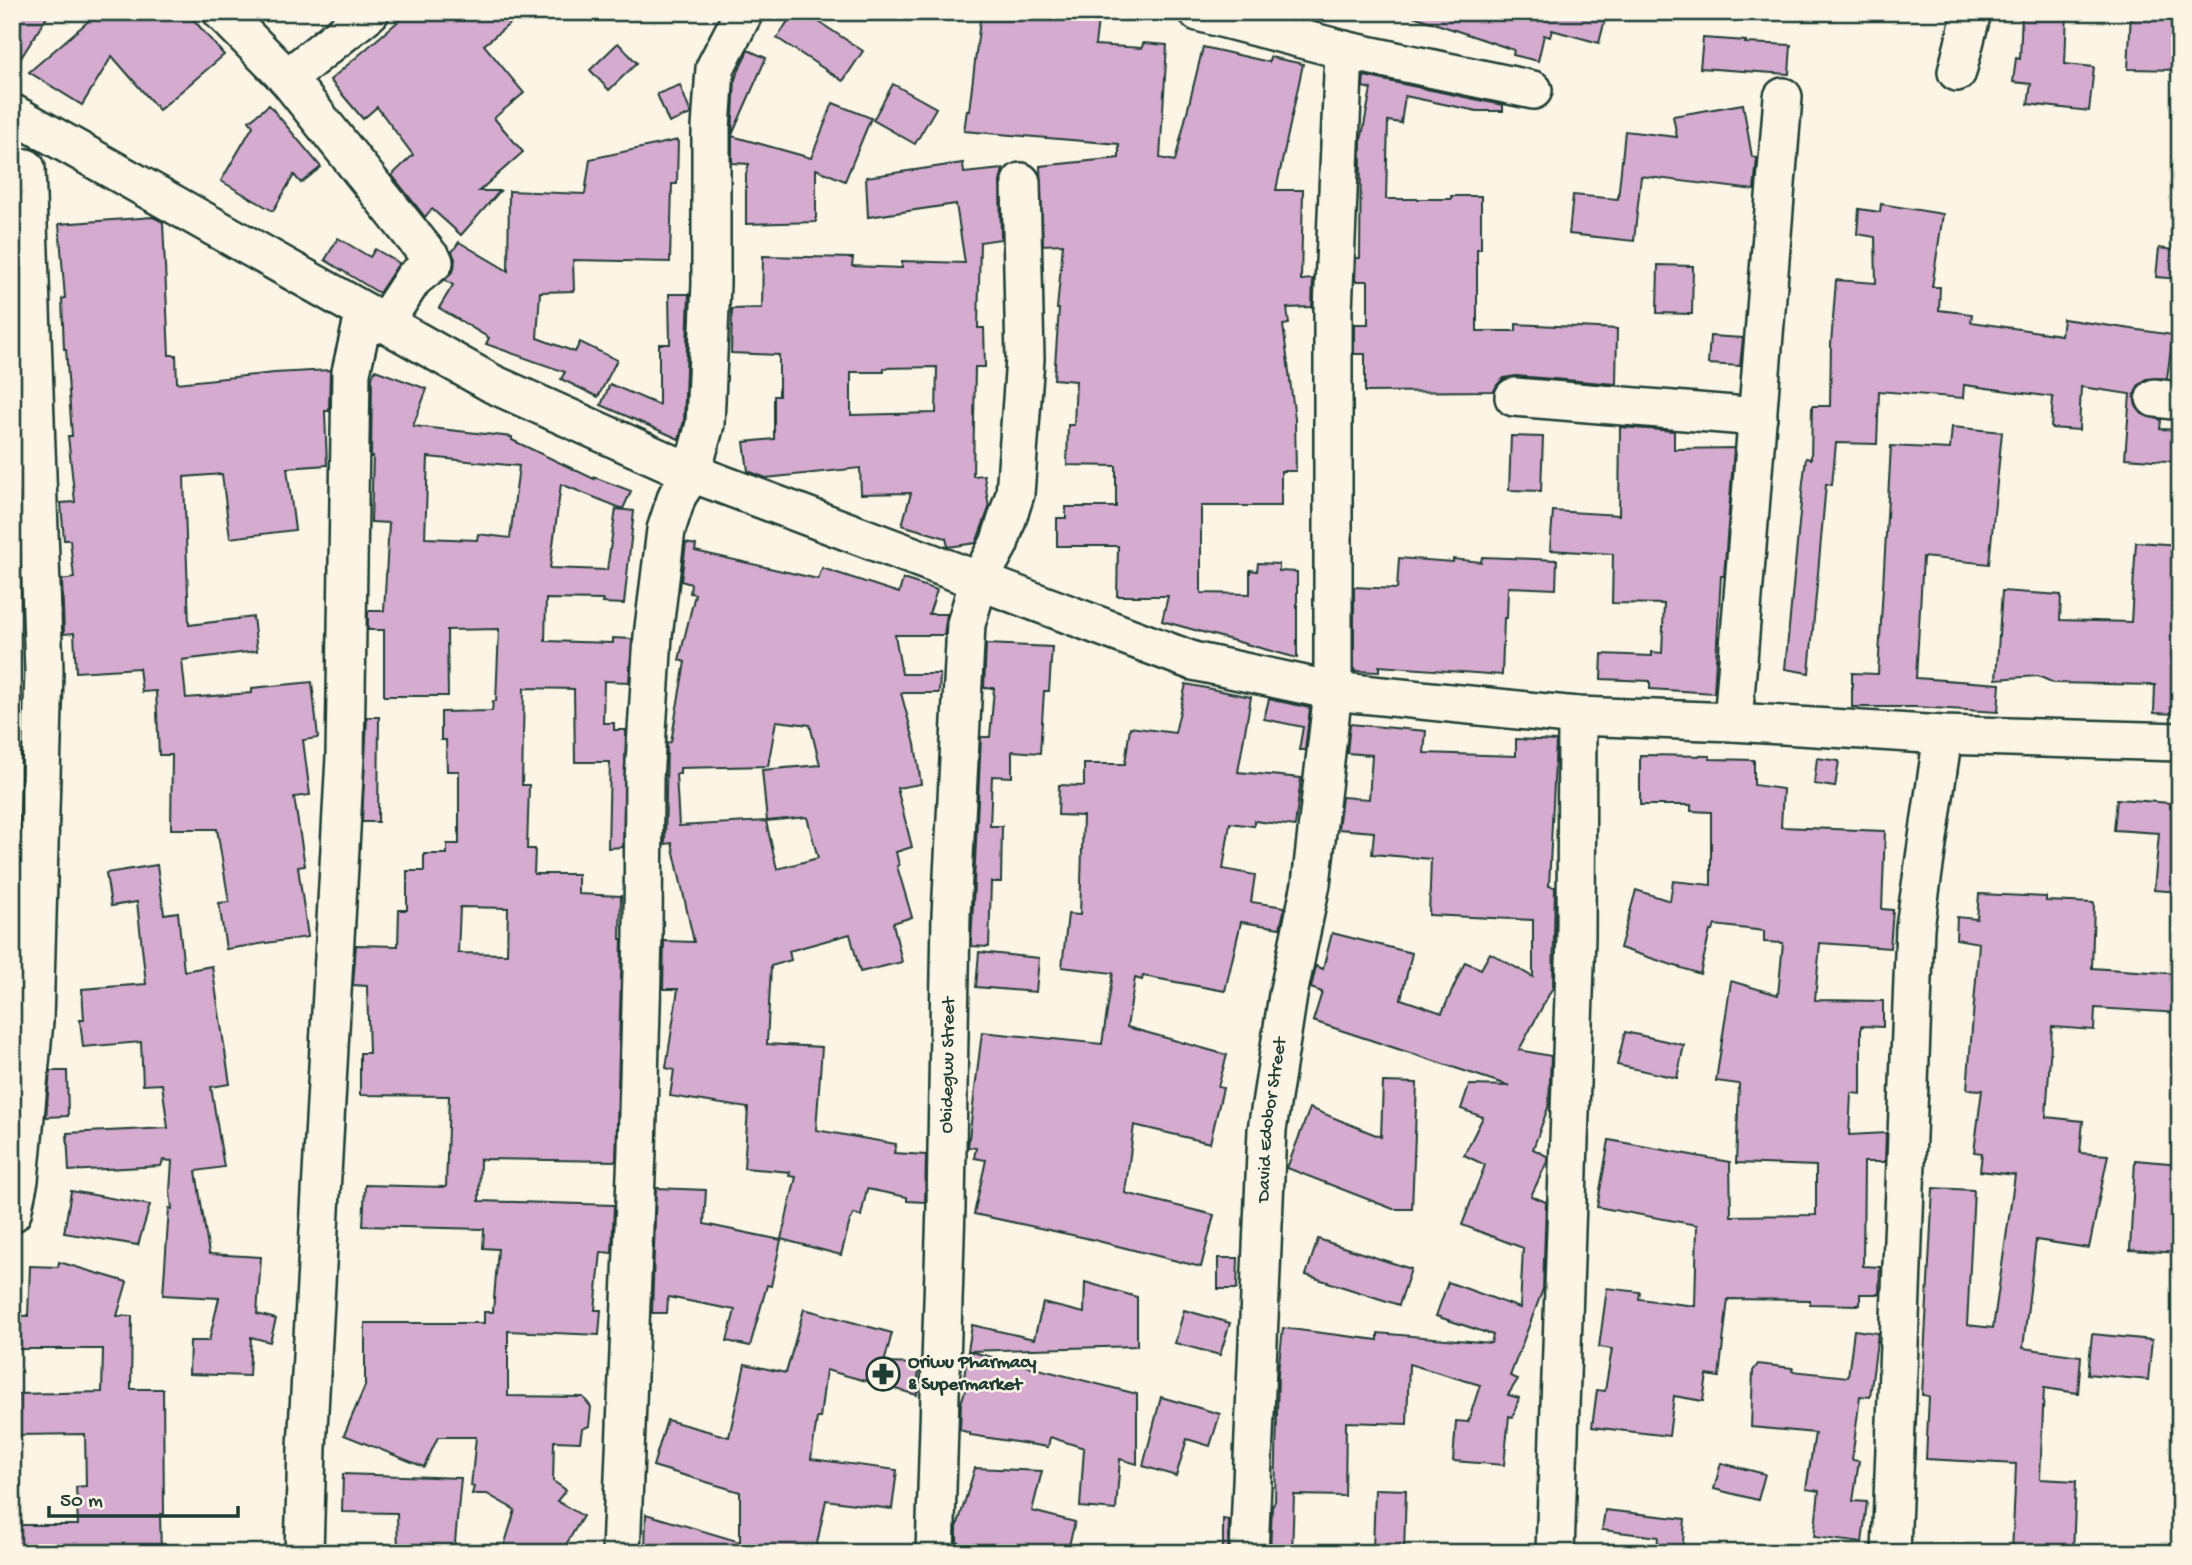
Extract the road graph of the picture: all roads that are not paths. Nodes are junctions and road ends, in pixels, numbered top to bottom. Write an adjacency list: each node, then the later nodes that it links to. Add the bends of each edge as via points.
1 (222, 12): 8 (street)
2 (370, 12): 8 (street)
3 (744, 12): 18 (street, via 715,68 705,424)
4 (1198, 12): 6 (street)
5 (1972, 12): 7 (street)
6 (1344, 50): 9 (street); 20 (street, David Edobor Street, via 1333,311)
7 (1957, 72)
8 (287, 78): 15 (street, via 434,262 413,279)
9 (1533, 90)
10 (1783, 97): 17 (street)
11 (12, 113): 12 (street)
12 (45, 133): 13 (street); 15 (street)
13 (19, 172): 25 (street, via 44,671 34,1021)
14 (1021, 182): 19 (street, Obidegwu Street, via 1025,359 1015,494 999,544)
15 (386, 322): 18 (street, via 494,384); 26 (street, via 361,328 351,372 345,757)
16 (1514, 397): 17 (street)
17 (1758, 417): 22 (street)
18 (692, 473): 19 (street); 27 (street, via 677,496 666,530 653,636 644,779)
19 (979, 580): 20 (street, via 1193,661); 28 (street, Obidegwu Street, via 967,624 951,915)
20 (1333, 691): 21 (street); 29 (street, David Edobor Street, via 1311,884 1267,1130)
21 (1577, 716): 22 (street); 30 (street, via 1576,936)
22 (1733, 722): 23 (street)
23 (1943, 735): 24 (street); 31 (street, via 1915,927)
24 (2180, 742)
25 (12, 1213)
26 (304, 1553)
27 (621, 1553)
28 (936, 1553)
29 (1249, 1553)
30 (1555, 1553)
31 (1891, 1553)

